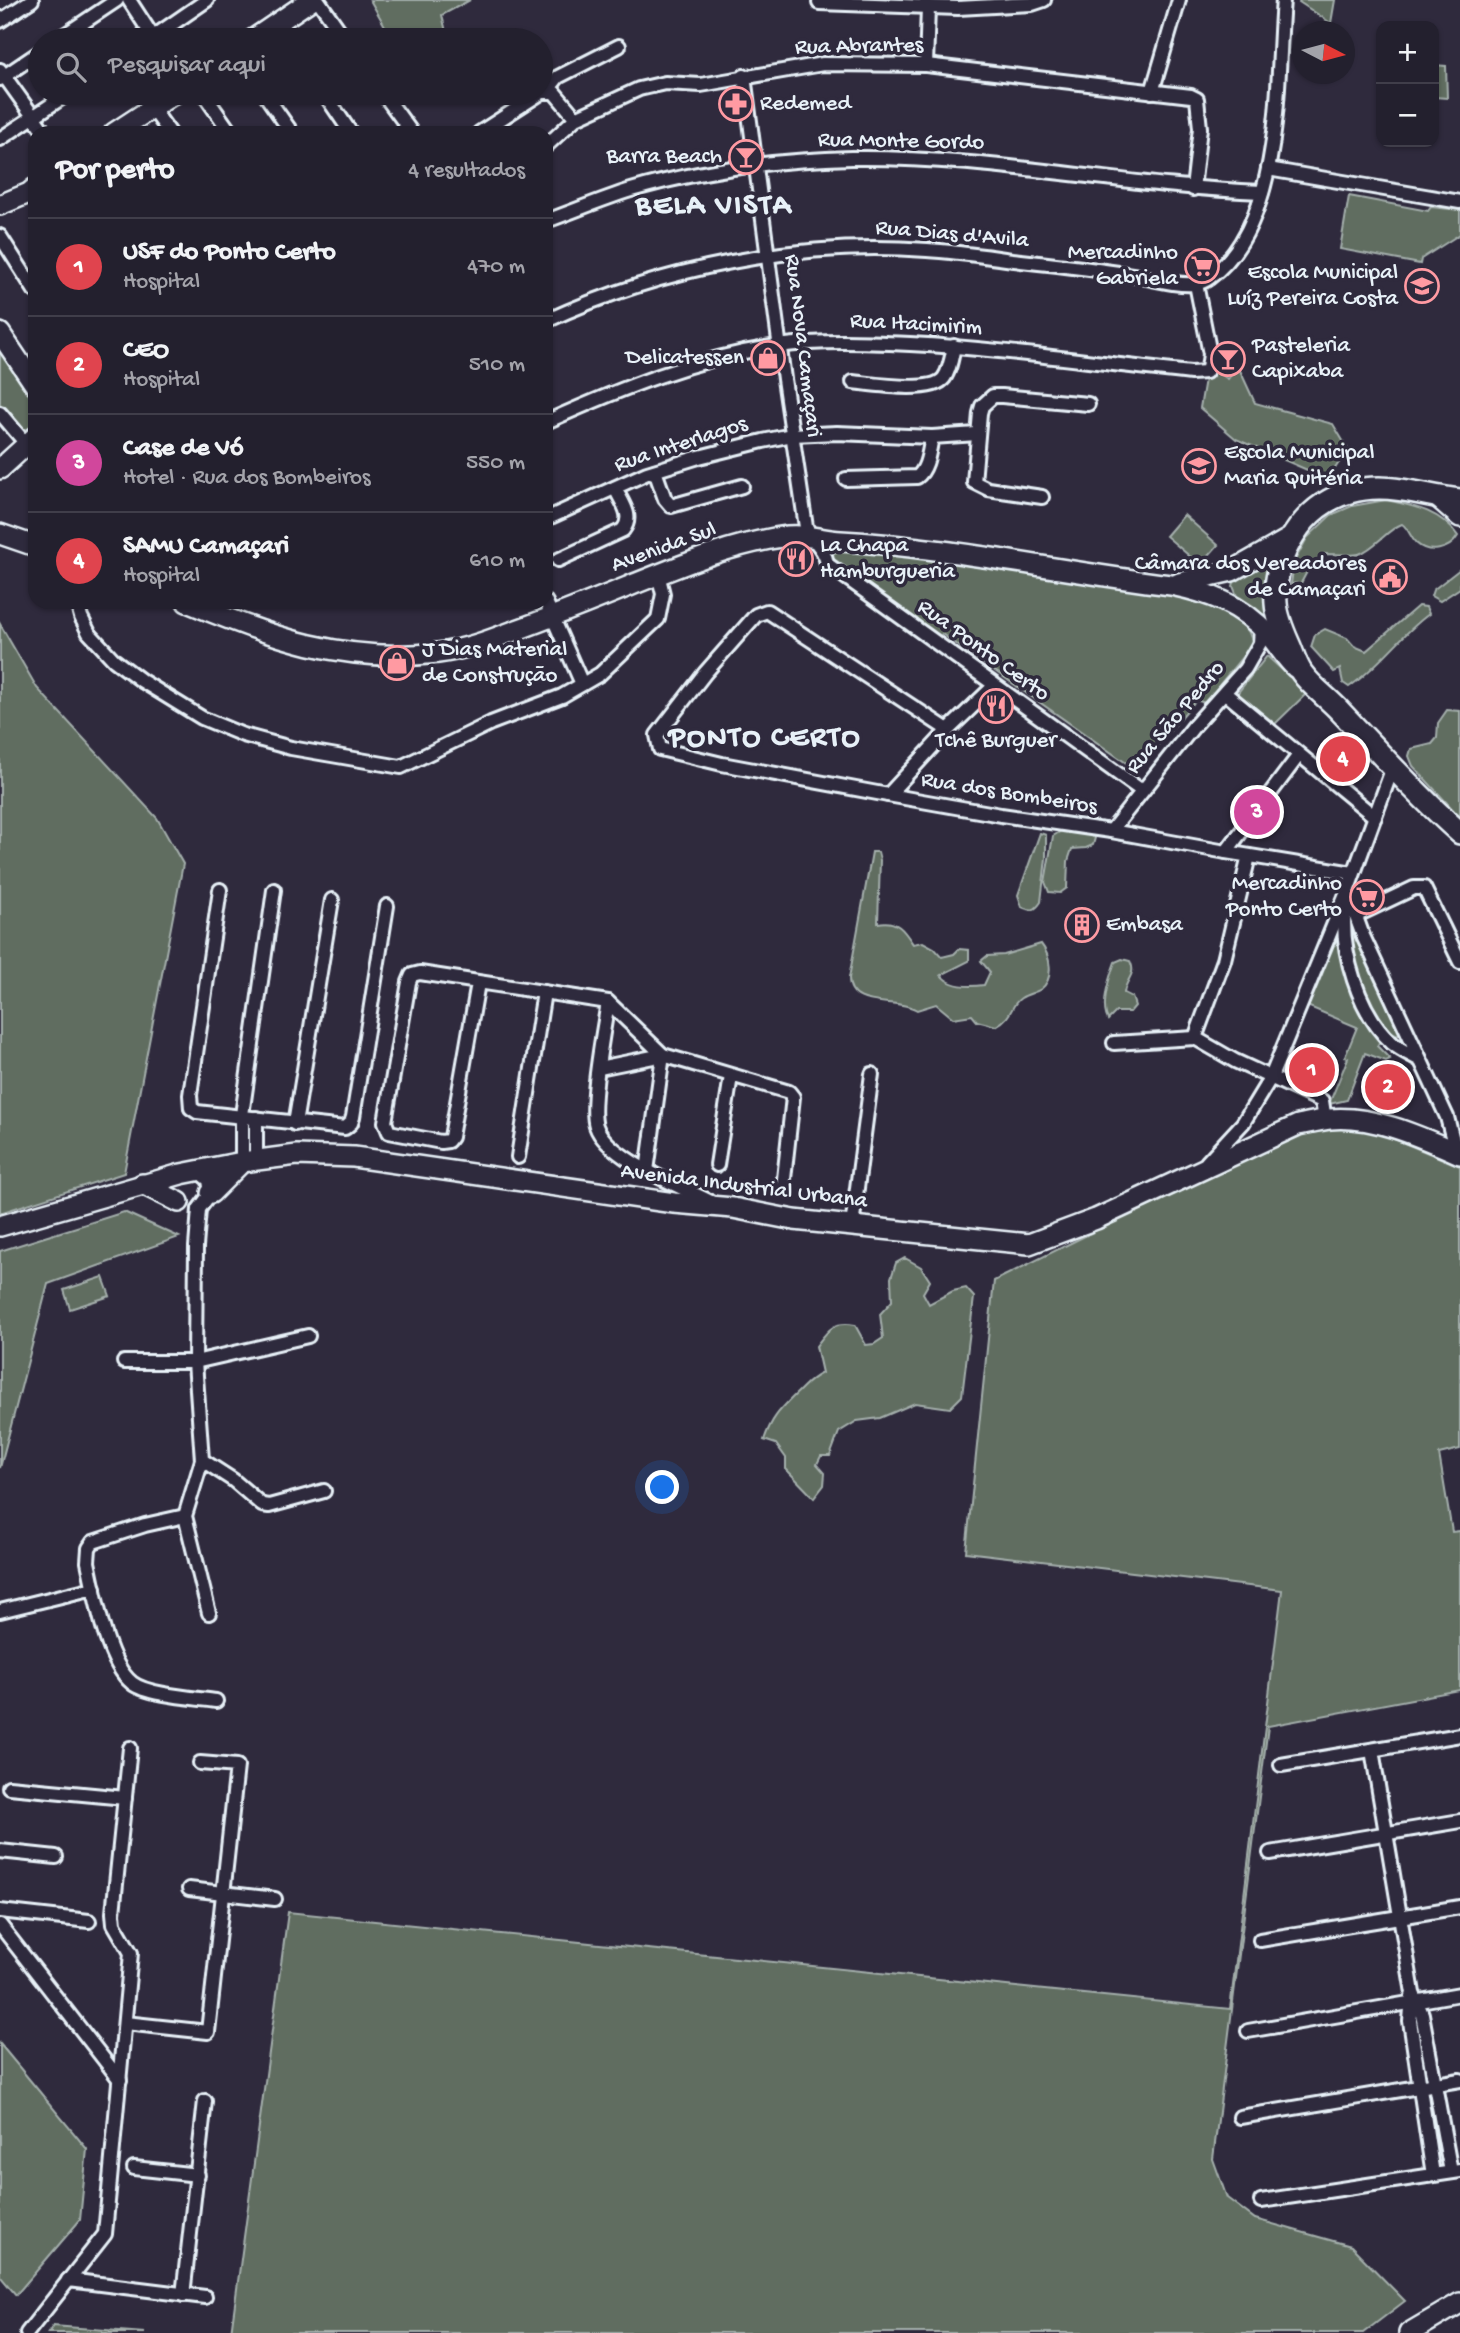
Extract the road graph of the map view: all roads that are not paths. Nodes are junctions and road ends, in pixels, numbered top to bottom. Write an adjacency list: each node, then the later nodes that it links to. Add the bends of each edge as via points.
1 (32, 0): 11 (street)
2 (117, 0): 13 (street)
3 (129, 0): 14 (street)
4 (207, 0): 15 (street)
5 (1044, 0): 10 (street, via 995,8)
6 (1179, 0): 25 (street)
7 (1283, 0): 48 (street)
8 (308, 1): 12 (street); 18 (street)
9 (819, 3): 10 (street)
10 (928, 8): 21 (street)
11 (0, 21)
12 (276, 23): 16 (street); 17 (street)
13 (75, 28)
14 (146, 28)
15 (168, 28)
16 (269, 28)
17 (280, 28)
18 (334, 28)
19 (619, 46): 24 (street)
20 (28, 59): 22 (street)
21 (926, 65): 23 (street, Rua Abrantes, via 823,64); 25 (street, Rua Abrantes)
22 (1, 75): 35 (street)
23 (744, 76): 36 (street, Rua Abrantes, via 701,85 665,83 639,89); 47 (street, Rua Nova Camaçari)
24 (553, 82)
25 (1152, 92): 49 (street, Rua Abrantes, via 1191,96 1199,103)
26 (553, 95): 36 (street)
27 (51, 105): 35 (street)
28 (156, 105): 34 (street)
29 (211, 105): 40 (street)
30 (272, 105): 41 (street)
31 (332, 105): 42 (street)
32 (392, 105): 43 (street)
33 (522, 105): 44 (street)
34 (152, 108): 38 (street); 39 (street)
35 (34, 116): 37 (street); 45 (street)
36 (576, 118): 46 (street, Rua Abrantes)
37 (40, 126)
38 (125, 126)
39 (165, 126)
40 (226, 126)
41 (287, 126)
42 (346, 126)
43 (407, 126)
44 (490, 126)
45 (0, 139)
46 (553, 139)
47 (757, 166): 49 (street, Rua Monte Gordo, via 893,159 993,165); 54 (street, Rua Monte Gordo, via 630,191); 56 (street, Rua Nova Camaçari)
48 (1268, 169): 50 (street); 52 (street)
49 (1193, 189): 50 (street, Rua Monte Gordo)
50 (1262, 192): 58 (street, via 1238,247 1210,277)
51 (28, 197): 53 (street)
52 (1460, 202)
53 (0, 205)
54 (553, 218)
55 (0, 236): 57 (street)
56 (769, 256): 58 (street, Rua Dias d'Avila, via 857,249 928,250); 59 (street, Rua Dias d'Avila, via 648,281); 61 (street, Rua Nova Camaçari)
57 (28, 280)
58 (1196, 284): 62 (street, Rua Itacimirim, via 1210,354 1206,372)
59 (553, 318)
60 (0, 333): 63 (street)
61 (779, 346): 62 (street, Rua Itacimirim, via 879,342); 67 (street, Rua Itacimirim, via 693,364 622,387); 69 (street, Rua Nova Camaçari)
62 (954, 346): 64 (street, via 946,376 936,384)
63 (28, 375)
64 (853, 382)
65 (1088, 404): 68 (street, via 993,396 982,406)
66 (0, 413): 71 (street)
67 (553, 419)
68 (976, 434): 70 (street, Rua Interlagos); 78 (street, via 974,482 988,489)
69 (792, 435): 70 (street, Rua Interlagos); 74 (street, Rua Interlagos); 84 (street, Rua Nova Camaçari)
70 (932, 437): 75 (street, via 923,473 917,477)
71 (28, 438)
72 (28, 444): 73 (street)
73 (0, 469)
74 (655, 471): 76 (street, via 671,506); 77 (street, Rua Interlagos)
75 (846, 479)
76 (742, 486)
77 (615, 488): 81 (street, Rua Interlagos); 87 (street, via 628,514 623,530)
78 (1042, 497)
79 (1437, 498): 80 (main road); 82 (street); 85 (main road, via 1391,487 1349,492 1318,508)
80 (1460, 500)
81 (553, 516)
82 (1460, 517)
83 (0, 534): 86 (street)
84 (810, 536): 89 (street, Avenida Sul, via 757,542); 90 (street, Avenida Sul, via 898,544); 99 (street, Rua Ponto Certo, via 824,551 827,564)
85 (1290, 538): 88 (street, Avenida Sul); 97 (main road, via 1277,574 1276,606)
86 (28, 544)
87 (558, 560)
88 (1232, 570): 90 (street, Avenida Sul); 95 (street, via 1227,586)
89 (658, 574): 91 (street, Avenida Sul); 98 (street, via 663,594 658,619 600,674)
90 (1171, 585): 95 (street, Avenida Sul, via 1205,592)
91 (553, 608)
92 (78, 609): 98 (street, via 89,633 114,660 202,718 290,748 393,767 410,764)
93 (204, 609): 94 (street, Avenida Sul, via 311,646 396,655 440,653 486,641)
94 (548, 610): 98 (street)
95 (1239, 610): 96 (street, Avenida Sul)
96 (1261, 628): 97 (street, Avenida Sul); 100 (street, Rua São Pedro, via 1255,654)
97 (1302, 673): 103 (main road)
98 (582, 684)
99 (994, 686): 101 (street); 104 (street, Rua Ponto Certo)
100 (1225, 693): 102 (street); 104 (street, Rua São Pedro)
101 (948, 730): 105 (street); 105 (street, Rua dos Bombeiros, via 775,614 761,611 657,735 660,749)
102 (1298, 755): 106 (street); 109 (street)
103 (1393, 767): 106 (street); 108 (main road)
104 (1142, 791): 107 (street, Rua São Pedro)
105 (888, 796): 107 (street, Rua dos Bombeiros)
106 (1376, 817): 111 (street)
107 (1111, 831): 109 (street, Rua dos Bombeiros)
108 (1460, 832)
109 (1226, 852): 110 (street, Rua dos Bombeiros)
110 (1250, 856): 111 (street, Rua dos Bombeiros); 122 (street, via 1224,960)
111 (1353, 873): 114 (street)
112 (220, 890): 130 (street, via 190,1103 193,1111)
113 (274, 890): 130 (street)
114 (1347, 892): 117 (street); 125 (street, via 1343,926 1357,986 1374,1022 1392,1043); 129 (street)
115 (332, 900): 133 (street)
116 (387, 906): 133 (street, via 351,1123 345,1128)
117 (1357, 915): 118 (street, via 1414,888 1424,888); 125 (street)
118 (1460, 962)
119 (478, 983): 119 (street, via 420,973 408,982 385,1122 393,1134 441,1142 451,1137); 120 (street)
120 (544, 992): 121 (street); 137 (street)
121 (608, 1002): 124 (street); 126 (street)
122 (1195, 1038): 123 (street); 129 (street)
123 (1114, 1043)
124 (663, 1055): 126 (street); 128 (street); 140 (street)
125 (1420, 1060): 136 (street)
126 (599, 1068): 140 (street, via 594,1110 599,1132 619,1153)
127 (872, 1074): 149 (street)
128 (731, 1076): 139 (street); 144 (street, via 793,1097)
129 (1271, 1077): 132 (street, via 1322,1101); 134 (street)
130 (242, 1115): 131 (street); 138 (street)
131 (256, 1118): 133 (street); 138 (street)
132 (1325, 1120): 135 (street, Avenida Industrial Urbana, via 1298,1125); 136 (street, Avenida Industrial Urbana, via 1398,1129)
133 (295, 1124)
134 (1243, 1124): 135 (street, via 1247,1134); 141 (street)
135 (1260, 1142): 141 (street, Avenida Industrial Urbana)
136 (1458, 1153)
137 (518, 1157)
138 (249, 1161): 142 (street, Avenida Industrial Urbana); 145 (street, Avenida Industrial Urbana, via 354,1157); 146 (street)
139 (717, 1165)
140 (647, 1171): 145 (street)
141 (1198, 1172): 149 (street, Avenida Industrial Urbana, via 1029,1244)
142 (190, 1173): 143 (street, Avenida Industrial Urbana); 146 (street, via 209,1180); 147 (street, via 176,1180)
143 (142, 1184): 147 (street); 148 (street, Avenida Industrial Urbana)
144 (783, 1188)
145 (682, 1195): 149 (street, Avenida Industrial Urbana, via 721,1207)
146 (205, 1201): 147 (street); 152 (street, via 196,1247)
147 (179, 1202)
148 (0, 1226)
149 (852, 1226)
150 (308, 1336): 152 (street)
151 (124, 1362): 152 (street)
152 (195, 1362): 153 (street)
153 (202, 1460): 154 (street, via 262,1506); 155 (street)
154 (324, 1491)
155 (186, 1516): 156 (street, via 93,1542 87,1555); 158 (street)
156 (94, 1588): 157 (street); 159 (street, via 111,1651 131,1682 171,1695)
157 (0, 1611)
158 (209, 1613)
159 (216, 1701)
160 (1460, 1735): 162 (street)
161 (130, 1748): 166 (street)
162 (1372, 1750): 164 (street); 168 (street)
163 (200, 1763): 173 (street, via 237,1766)
164 (1281, 1765)
165 (9, 1787): 166 (street)
166 (125, 1798): 183 (street, via 113,1913 114,1924 131,1953)
167 (1460, 1821): 168 (street)
168 (1386, 1834): 170 (street); 177 (street)
169 (0, 1851): 171 (street)
170 (1270, 1853)
171 (56, 1857)
172 (189, 1889): 173 (street)
173 (223, 1893): 174 (street); 183 (street, via 208,2032)
174 (275, 1899)
175 (1460, 1908): 177 (street)
176 (0, 1911): 178 (street)
177 (1400, 1918): 180 (street); 182 (street)
178 (89, 1921)
179 (0, 1925): 185 (street)
180 (1260, 1940)
181 (1460, 1994): 182 (street)
182 (1414, 1999): 184 (street); 187 (street, via 1422,2014); 188 (street, via 1410,2021)
183 (125, 2023): 185 (street)
184 (1248, 2031)
185 (120, 2080): 196 (street, via 105,2234)
186 (1460, 2080): 187 (street)
187 (1435, 2084): 188 (street); 192 (street)
188 (1420, 2087): 190 (street); 194 (street)
189 (205, 2101): 193 (street)
190 (1240, 2117)
191 (134, 2168): 193 (street)
192 (1456, 2172): 194 (street)
193 (198, 2175): 197 (street)
194 (1433, 2175): 195 (street)
195 (1261, 2201)
196 (68, 2280): 197 (street); 201 (street)
197 (183, 2295): 198 (street)
198 (205, 2297)
199 (1460, 2303): 202 (street)
200 (1460, 2319): 203 (street)
201 (27, 2333)
202 (1409, 2333)
203 (1436, 2333)

